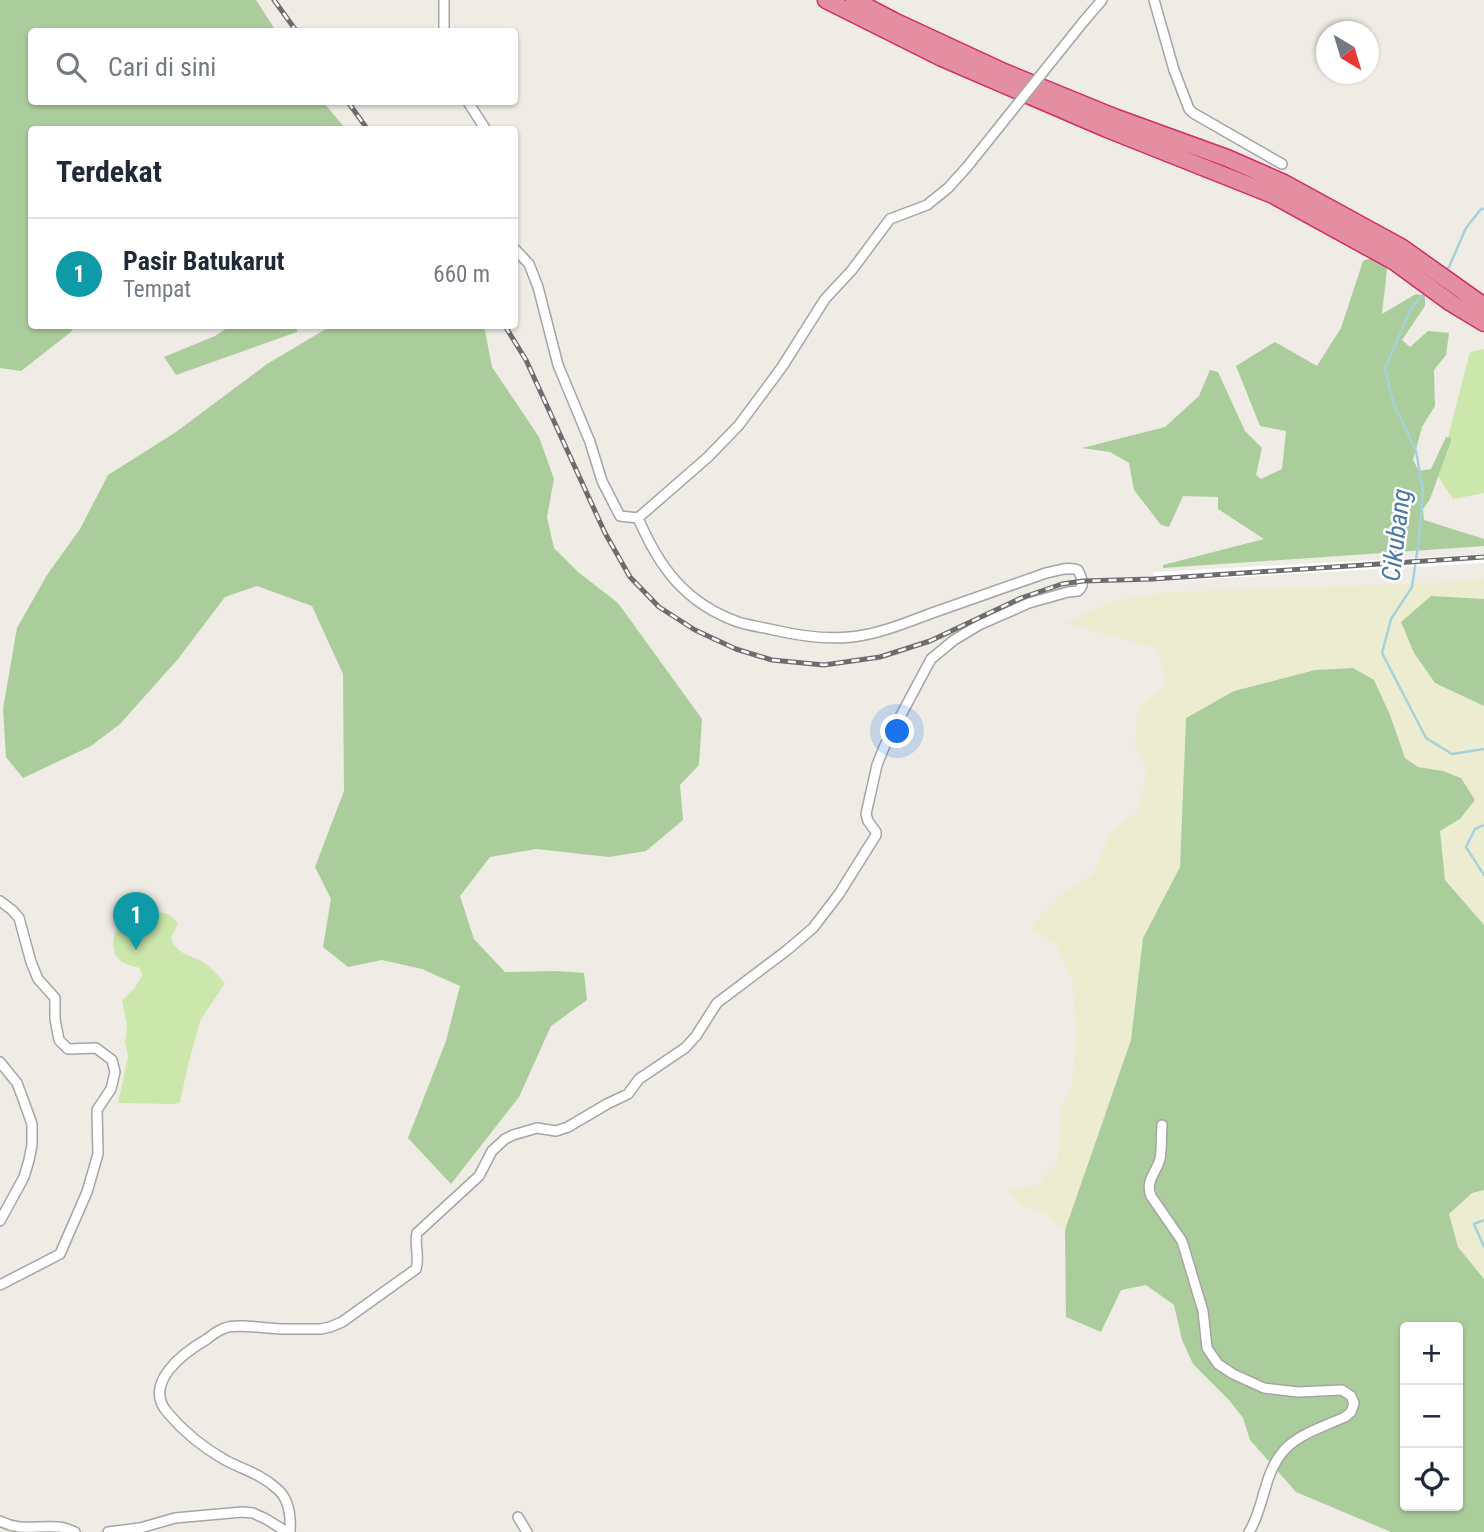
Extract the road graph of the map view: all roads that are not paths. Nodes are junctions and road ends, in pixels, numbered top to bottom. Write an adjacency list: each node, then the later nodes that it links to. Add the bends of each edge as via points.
1 (444, 0): 6 (street)
2 (826, 0): 12 (highway, via 942,58 1273,195 1395,262)
3 (854, 0): 11 (highway, via 1004,72 1284,183 1401,247)
4 (1102, 0): 13 (street, bridge, via 948,188 927,205 890,219 825,299 738,425)
5 (1154, 0): 9 (street, via 1189,109)
6 (443, 28)
7 (470, 105): 8 (street)
8 (483, 126)
9 (1282, 164)
10 (518, 252): 13 (street, via 529,264 538,287 558,365 607,490 620,516)
11 (1484, 306)
12 (1484, 324)
13 (638, 518): 23 (street, via 668,573 702,605 738,621 797,636 846,638 880,632 1063,569 1078,570 1083,586 979,625 931,659 877,765 866,814 876,834 839,894 808,933 717,1003 685,1048 639,1079 628,1094 568,1127 534,1129 500,1142 479,1176 417,1233 416,1269 336,1325 321,1329 226,1327 174,1363 163,1379 161,1404 224,1460 278,1488 288,1511)
14 (0, 901): 18 (street, via 19,918 38,979 55,998 59,1040 68,1049 96,1048 111,1059 115,1072 111,1089 97,1110 98,1154 87,1192 60,1254)
15 (0, 1062): 17 (street, via 17,1083 31,1123 32,1145 23,1177)
16 (1162, 1125): 25 (street, via 1159,1160 1148,1190 1182,1241 1203,1311 1210,1354 1221,1367 1257,1385 1298,1392 1342,1390 1354,1404 1345,1417 1282,1451)
17 (0, 1221)
18 (0, 1285)
19 (518, 1517): 24 (street)
20 (0, 1521): 21 (street, via 15,1531 62,1527)
21 (75, 1532)
22 (108, 1532): 23 (street, via 242,1511)
23 (288, 1532)
24 (527, 1532)
25 (1249, 1532)

